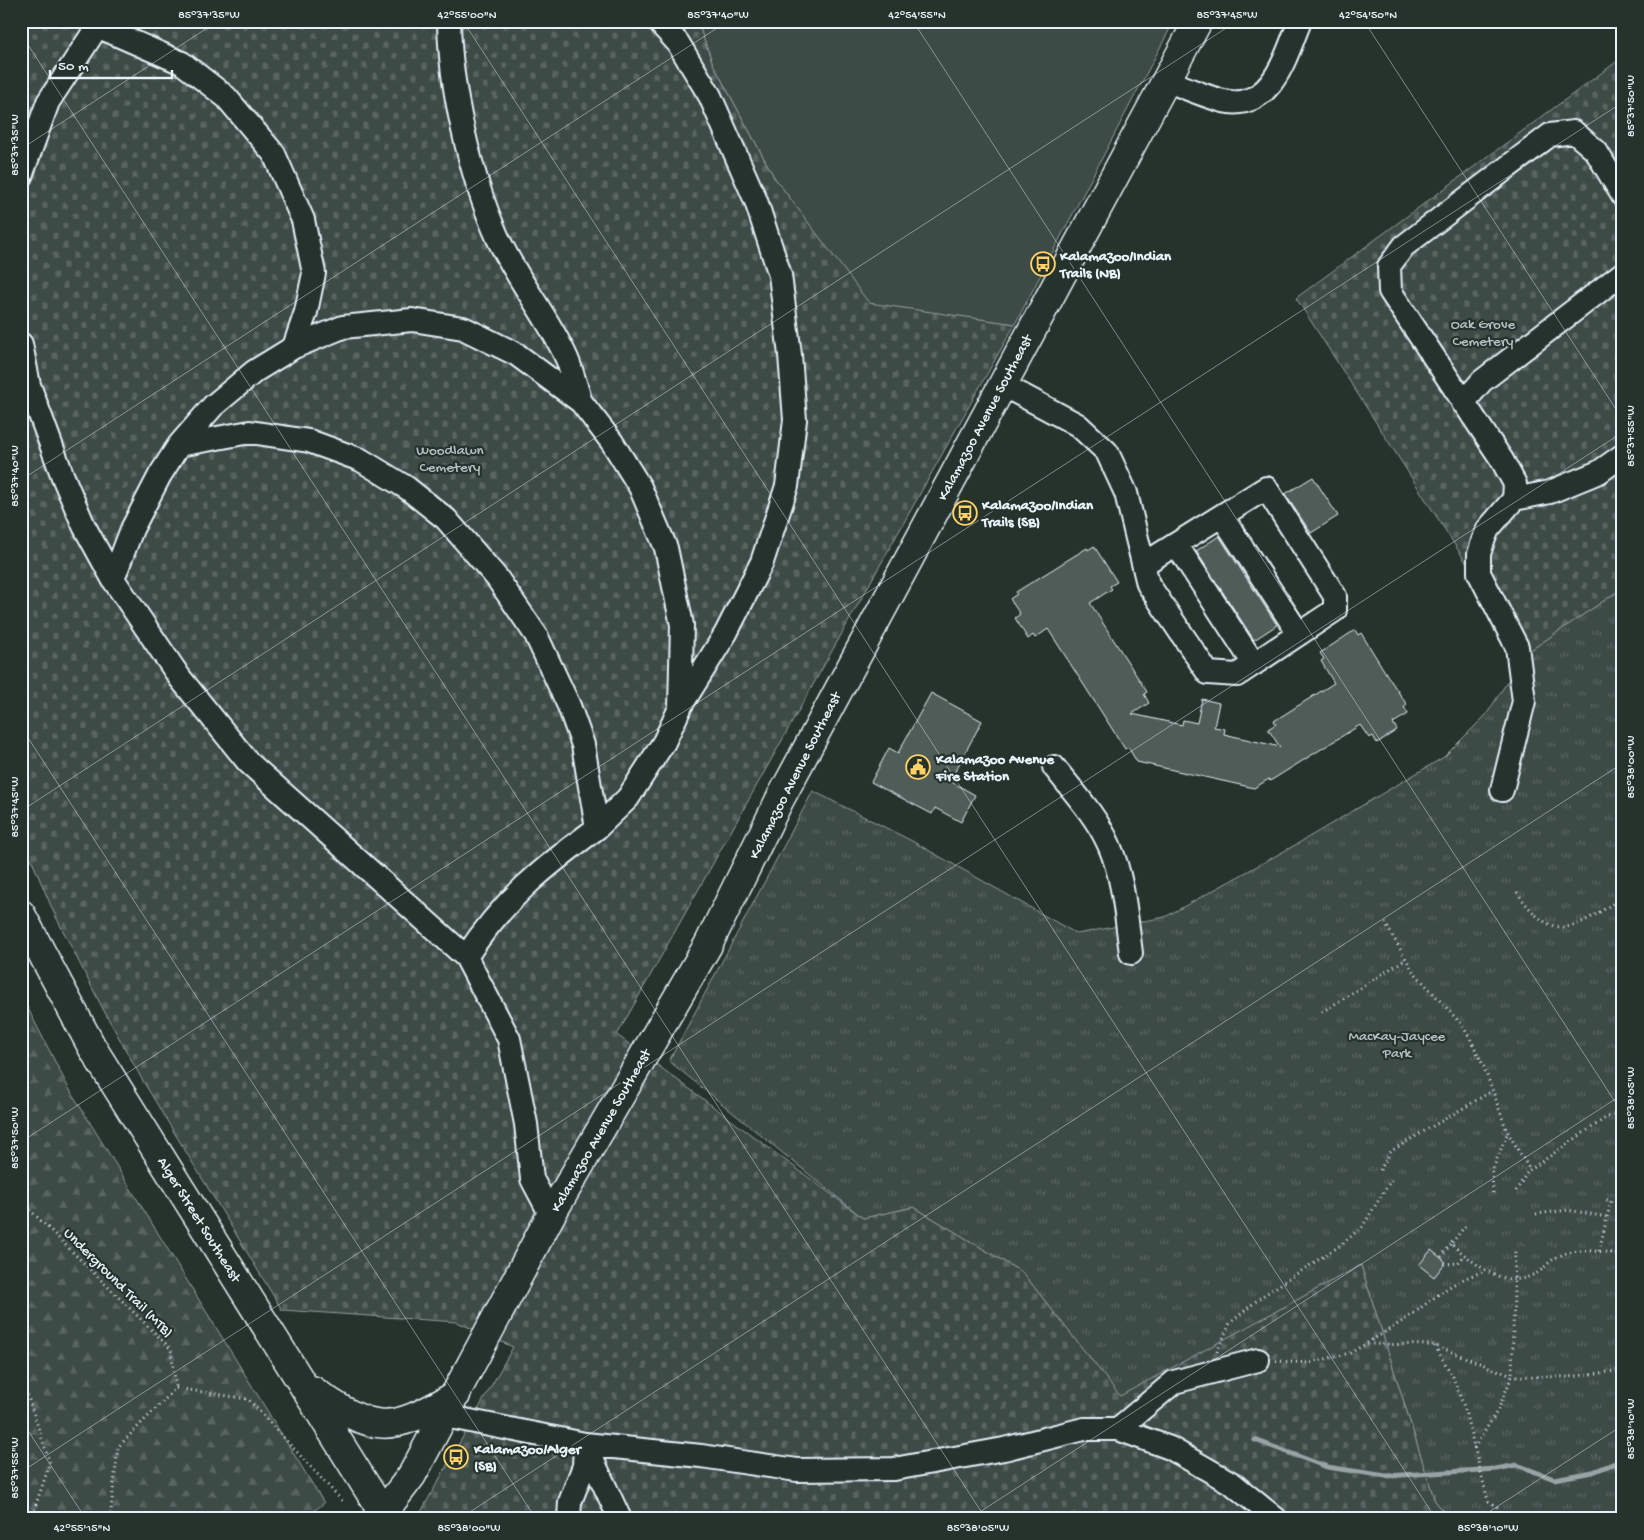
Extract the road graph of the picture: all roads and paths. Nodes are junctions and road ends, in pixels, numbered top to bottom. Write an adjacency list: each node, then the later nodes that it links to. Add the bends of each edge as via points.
1 (449, 21): 13 (lane, via 449,53 478,186 497,237 566,358)
2 (658, 21): 24 (lane, via 678,43 710,96 756,201 780,274 795,420 786,486 762,562 726,633)
3 (1198, 21): 6 (main road, Kalamazoo Avenue Southeast)
4 (1300, 21): 6 (lane, via 1278,75 1266,90 1246,102 1224,101)
5 (97, 23): 7 (lane, via 48,102); 11 (lane, via 182,63 226,97 274,154 303,220 314,274)
6 (1165, 80): 12 (main road, Kalamazoo Avenue Southeast)
7 (21, 176)
8 (1623, 196): 14 (lane, via 1589,144 1574,132 1550,135 1404,246 1389,266 1390,291)
9 (1623, 273): 14 (lane, via 1482,381)
10 (21, 344): 21 (lane, via 28,385 63,477 84,526)
11 (294, 348): 13 (lane, via 343,327 368,323 412,320 462,328 516,354); 15 (lane, via 234,388)
12 (1001, 384): 20 (lane, via 1078,425 1107,452 1126,493); 47 (main road, Kalamazoo Avenue Southeast, via 779,801 708,945)
13 (581, 402): 24 (lane, via 612,442 640,487 666,548 682,624)
14 (1464, 403): 17 (lane, via 1502,460 1514,484)
15 (178, 445): 21 (lane, via 132,529); 27 (lane, via 250,432 309,441 361,460 406,488 446,519 497,578 536,635 583,745)
16 (1623, 456): 17 (lane, via 1599,472 1550,492)
17 (1514, 499): 26 (lane, via 1488,529 1479,554 1479,573 1517,647 1524,702)
18 (1222, 516): 19 (lane); 22 (lane); 22 (lane, via 1266,488 1335,596 1335,610)
19 (1176, 544): 20 (lane); 23 (lane)
20 (1144, 564): 23 (lane, via 1148,584 1208,673 1238,675)
21 (113, 579): 33 (lane, via 180,678 248,762)
22 (1299, 634): 23 (lane)
23 (1254, 664)
24 (680, 708): 27 (lane, via 664,742 628,798)
25 (1054, 767): 32 (lane, via 1082,801 1109,844 1121,882)
26 (1502, 790)
27 (598, 828): 33 (lane, via 548,864 509,900)
28 (1517, 892): 29 (path, via 1540,920 1564,927 1583,922)
29 (1623, 897)
30 (21, 914): 66 (main road, Alger Street Southeast, via 93,1049)
31 (1385, 923): 34 (path)
32 (1131, 954)
33 (466, 957): 47 (lane, via 509,1040 526,1124 532,1179)
34 (1406, 959): 35 (path); 36 (path, via 1417,976 1462,1025 1476,1049)
35 (1322, 1012)
36 (1492, 1091): 38 (path); 39 (path, via 1391,1151)
37 (1623, 1112): 40 (path, via 1607,1117)
38 (1508, 1132): 40 (path); 43 (path, via 1492,1171)
39 (1380, 1170)
40 (1530, 1170): 42 (path)
41 (1393, 1177): 63 (path, via 1362,1227 1341,1245 1261,1297 1230,1323)
42 (1516, 1191)
43 (1493, 1193)
44 (1604, 1200): 48 (path, via 1611,1201)
45 (21, 1205): 67 (path, Underground Trail (MTB), via 29,1209 171,1349)
46 (1536, 1214): 48 (path, via 1568,1210)
47 (551, 1215): 68 (main road, Kalamazoo Avenue Southeast)
48 (1607, 1217): 52 (path)
49 (1465, 1226): 50 (path)
50 (1451, 1244): 54 (path); 55 (path)
51 (1516, 1248): 58 (path)
52 (1599, 1251): 53 (path); 58 (path, via 1560,1255 1537,1274)
53 (1623, 1254)
54 (1465, 1255): 56 (path, via 1458,1263); 57 (path)
55 (1441, 1257)
56 (1444, 1264)
57 (1486, 1271): 58 (path); 59 (path, via 1463,1278 1441,1291)
58 (1515, 1280): 65 (path)
59 (1366, 1344): 60 (path); 61 (path, via 1350,1353 1309,1363)
60 (1434, 1345): 65 (path); 71 (path, via 1453,1377)
61 (1258, 1360): 63 (lane)
62 (1623, 1370): 65 (path, via 1570,1377)
63 (1208, 1372): 69 (lane, via 1174,1382)
64 (21, 1376): 74 (path, via 50,1464)
65 (1512, 1376): 71 (path, via 1498,1410)
66 (302, 1383): 68 (main road, via 362,1421 406,1422); 73 (main road, Alger Street Southeast)
67 (176, 1388): 72 (path, via 248,1399); 75 (path, via 118,1448)
68 (451, 1406): 70 (lane); 73 (main road, Kalamazoo Avenue Southeast, via 412,1475)
69 (1118, 1429): 70 (lane, via 1084,1429 1004,1449 894,1469 797,1470); 78 (lane, via 1170,1448 1233,1484)
70 (585, 1444): 76 (lane, via 584,1466 570,1502); 77 (lane)
71 (1474, 1448): 79 (path, via 1488,1501 1497,1508)
72 (344, 1503)
73 (382, 1517)
74 (31, 1519)
75 (110, 1519)
76 (569, 1519)
77 (620, 1519)
78 (1276, 1519)
79 (1498, 1519)

